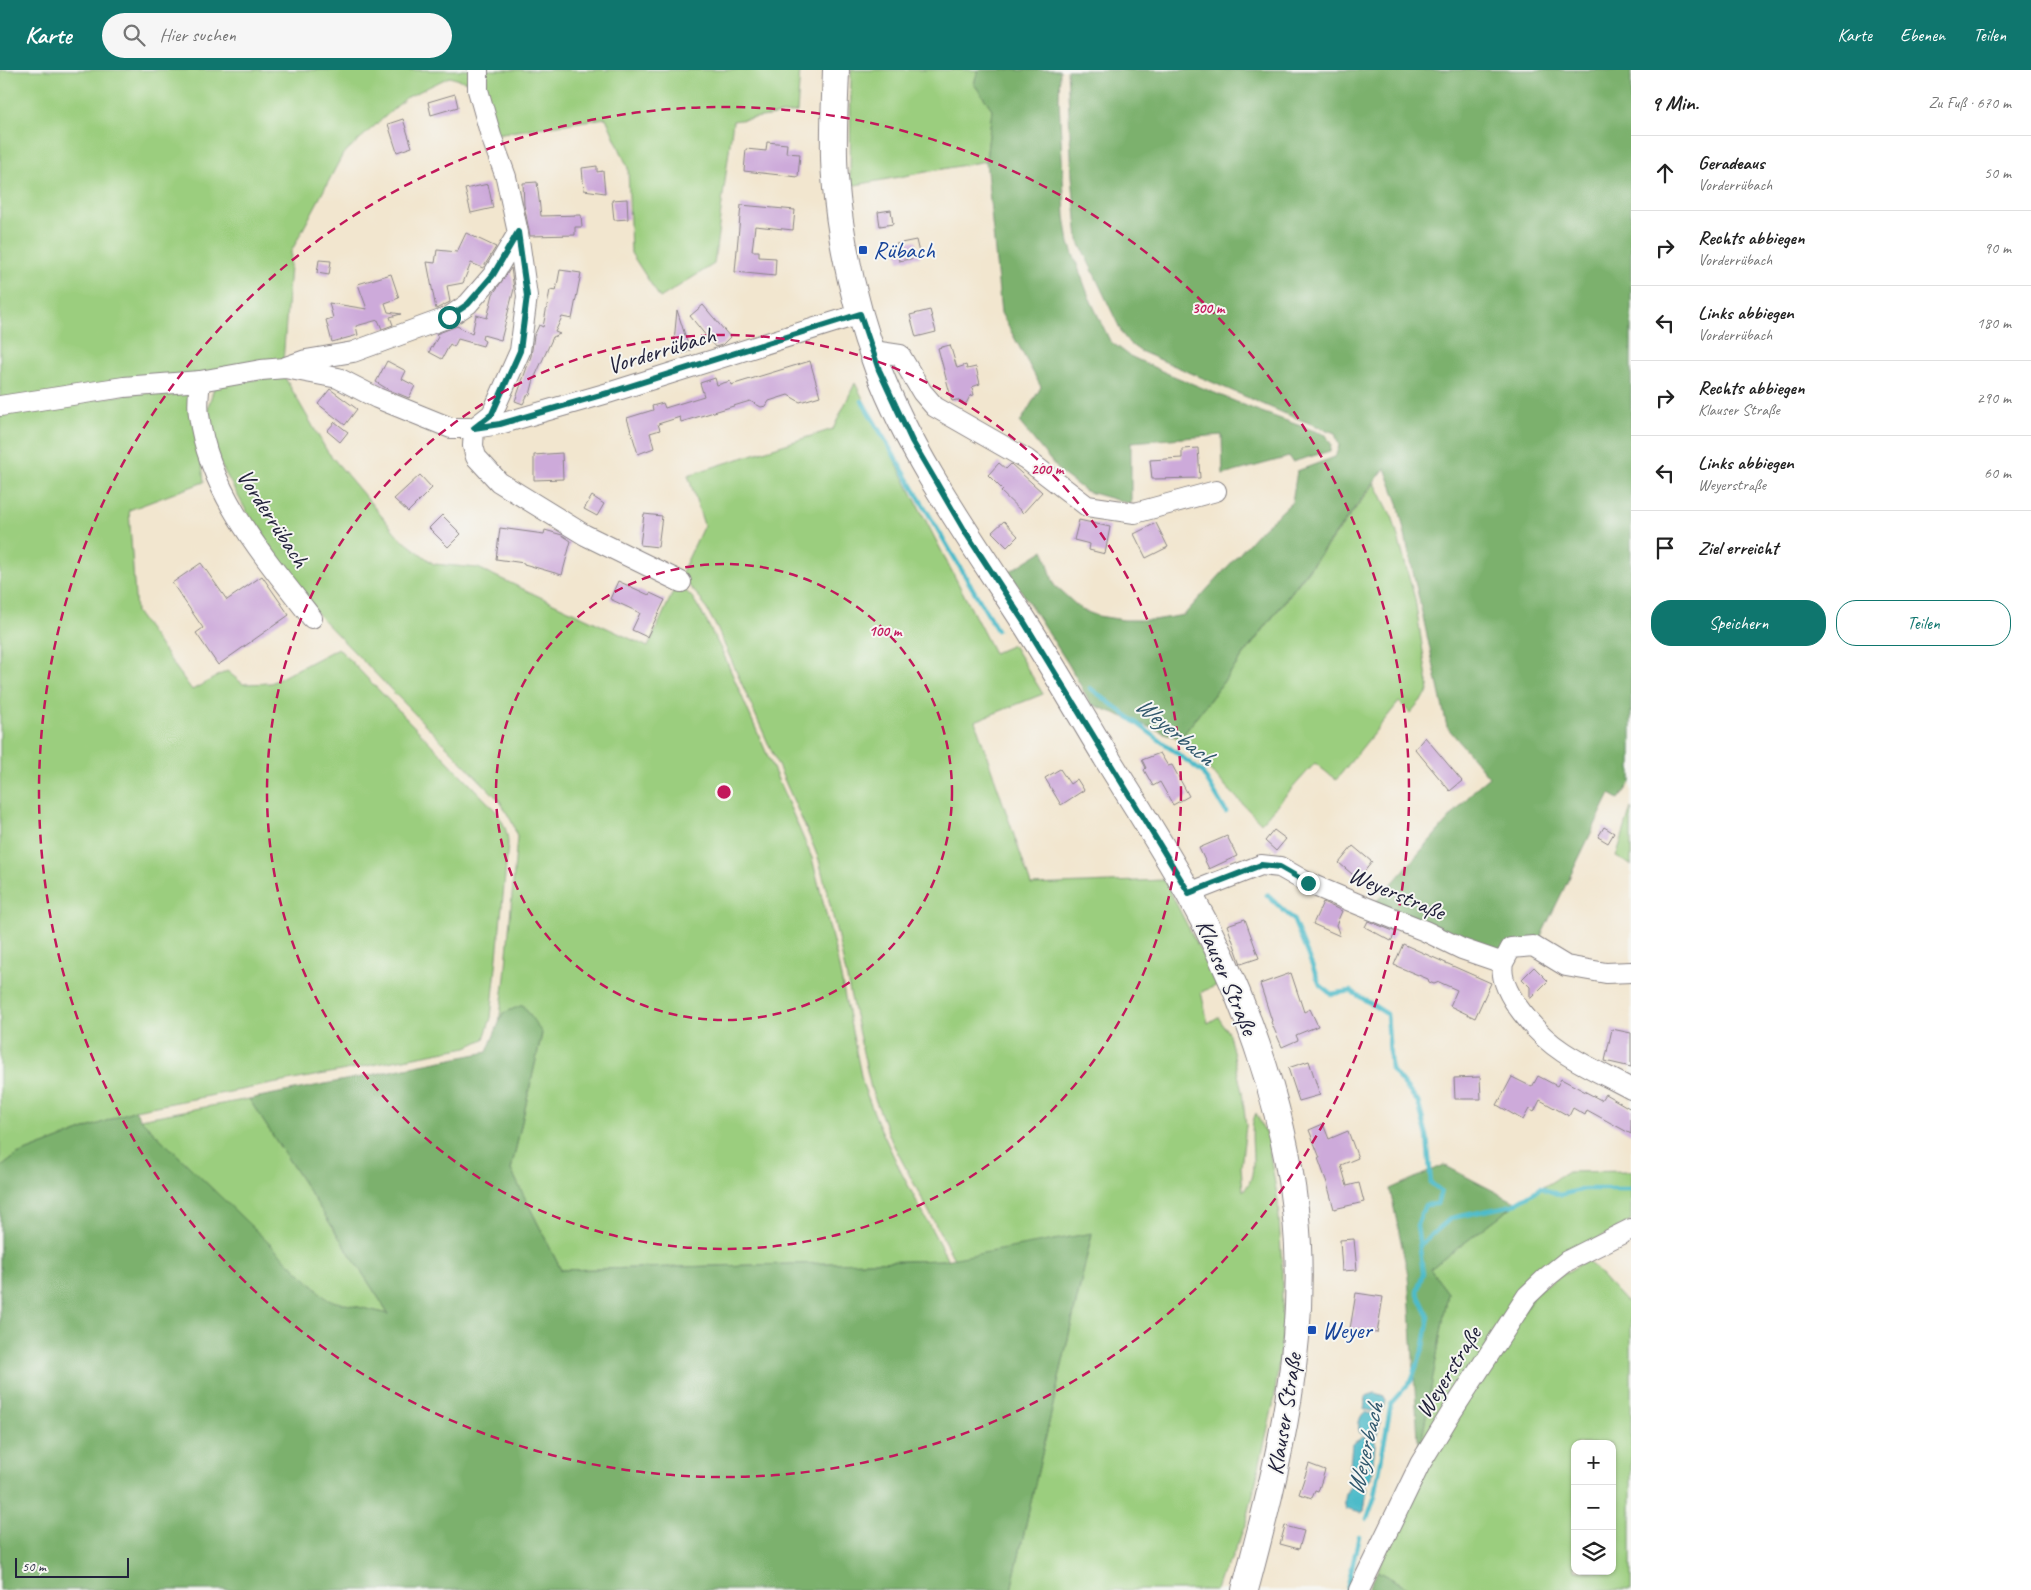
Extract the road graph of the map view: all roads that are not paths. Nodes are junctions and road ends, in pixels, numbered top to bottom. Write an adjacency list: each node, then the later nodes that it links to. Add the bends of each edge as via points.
1 (478, 70): 3 (street, via 478,90 506,177)
2 (836, 70): 4 (main road, Klauser Straße, via 834,174 840,224)
3 (518, 232): 6 (street, Vorderrübach, via 493,275 468,304 449,317 353,352 306,360); 9 (street, via 527,296 520,351 492,414)
4 (860, 314): 5 (main road, Klauser Straße); 9 (street, Vorderrübach, via 608,393 500,424)
5 (873, 351): 10 (street, via 900,355 935,407 1026,459 1087,506 1135,513); 13 (main road, Klauser Straße, via 912,441)
6 (285, 368): 7 (street, Vorderrübach); 9 (street, Vorderrübach, via 338,378 377,398 451,428)
7 (200, 381): 8 (street, Vorderrübach, via 124,387); 12 (street, Vorderrübach, via 198,414 213,471 244,527)
8 (0, 406)
9 (474, 428): 11 (street, via 476,458 500,482 586,535)
10 (1216, 491)
11 (681, 582)
12 (312, 618)
13 (1189, 893): 14 (street, Weyerstraße, via 1261,865 1280,867 1308,883); 18 (main road, Klauser Straße, via 1251,1027 1278,1118 1295,1208 1300,1277 1297,1335 1284,1430 1271,1494)
14 (1503, 963): 15 (street, via 1511,948 1528,945 1566,966 1606,973); 16 (street, via 1501,972 1526,1018 1562,1051)
15 (1631, 972)
16 (1631, 1089)
17 (1631, 1229): 19 (street, Weyerstraße, via 1567,1261 1527,1296 1420,1464)
18 (1245, 1590)
19 (1360, 1590)

